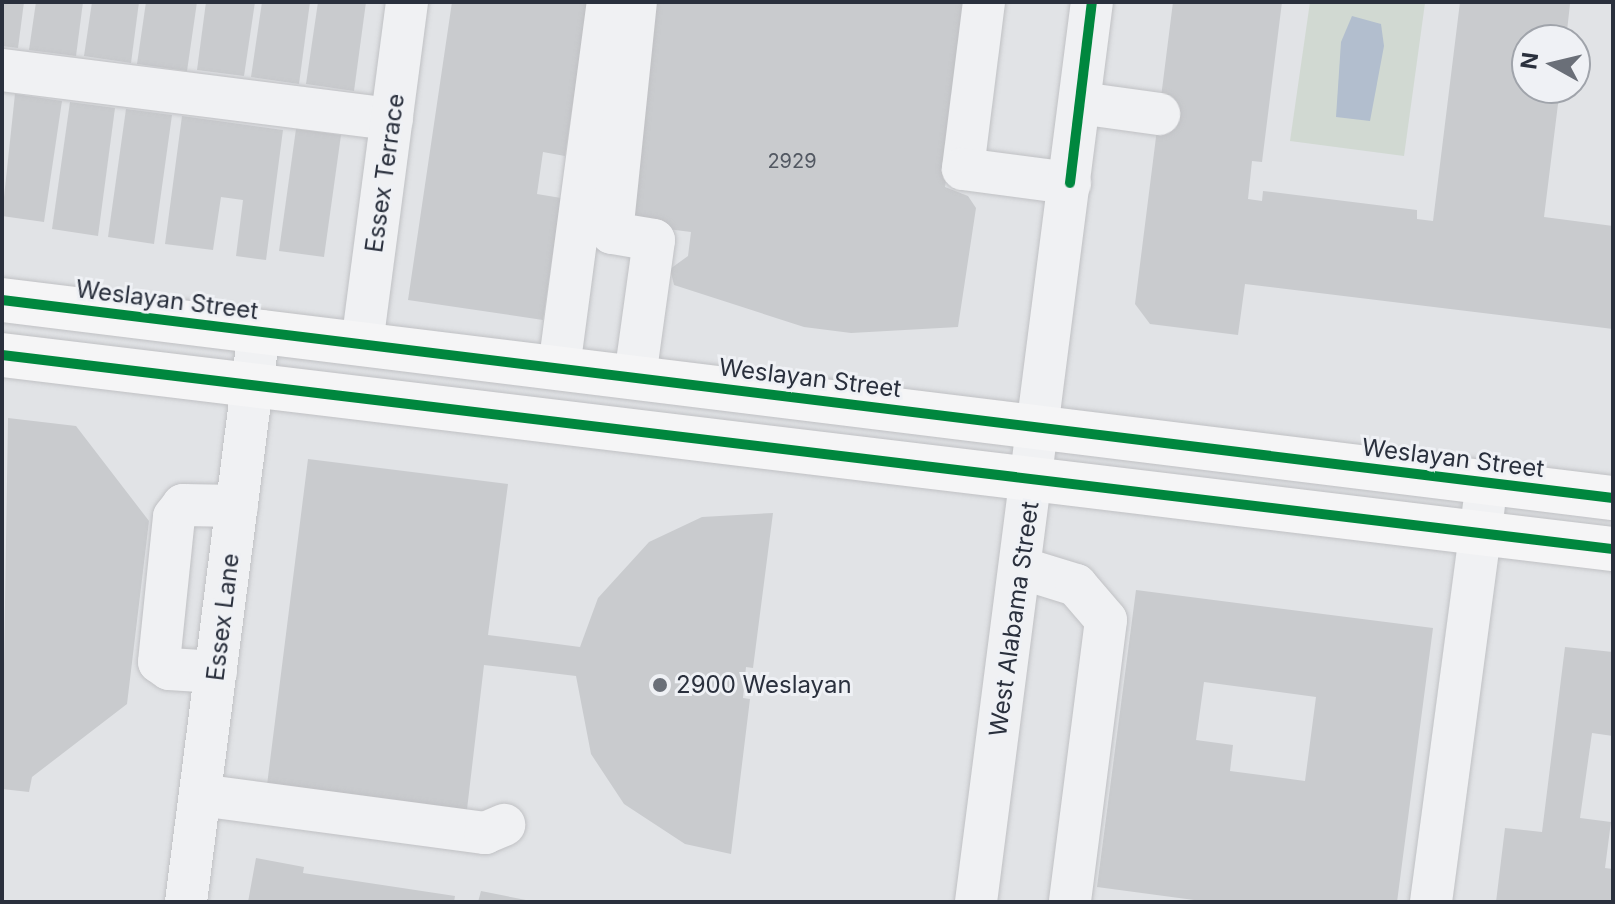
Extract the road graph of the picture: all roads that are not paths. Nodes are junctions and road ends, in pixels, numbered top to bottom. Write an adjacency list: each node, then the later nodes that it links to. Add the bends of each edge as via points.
1 (407, 2): 9 (street, Essex Terrace)
2 (608, 2): 15 (street)
3 (636, 2): 16 (street, via 612,233 654,240)
4 (984, 2): 10 (street, via 963,169)
5 (1092, 2): 7 (street, West Alabama Street)
6 (2, 70): 9 (street)
7 (1080, 103): 8 (street); 10 (street, West Alabama Street)
8 (1159, 114)
9 (392, 119): 13 (street, Essex Terrace)
10 (1070, 183): 18 (street, West Alabama Street)
11 (2, 300): 12 (main road, Weslayan Street)
12 (259, 331): 13 (main road, Weslayan Street); 17 (street, Essex Lane)
13 (362, 344): 15 (main road, Weslayan Street)
14 (2, 355): 17 (main road)
15 (559, 368): 16 (main road, Weslayan Street)
16 (645, 378): 18 (main road, Weslayan Street); 19 (street)
17 (252, 386): 19 (main road); 23 (street, Essex Lane)
18 (1039, 426): 20 (street, West Alabama Street); 21 (main road, Weslayan Street)
19 (648, 433): 20 (main road)
20 (1032, 479): 24 (main road); 26 (street, West Alabama Street)
21 (1487, 483): 22 (main road, Weslayan Street); 24 (street)
22 (1613, 498)
23 (237, 506): 27 (street, Essex Lane); 27 (street, via 183,505 174,517 159,662 169,669)
24 (1480, 533): 25 (main road); 33 (street)
25 (1613, 549)
26 (1021, 568): 31 (street, West Alabama Street); 32 (street, via 1076,585 1106,620)
27 (216, 672): 28 (street, Essex Lane)
28 (200, 795): 29 (street, via 485,833); 30 (street, Essex Lane)
29 (504, 825)
30 (186, 902)
31 (977, 902)
32 (1070, 902)
33 (1431, 902)

